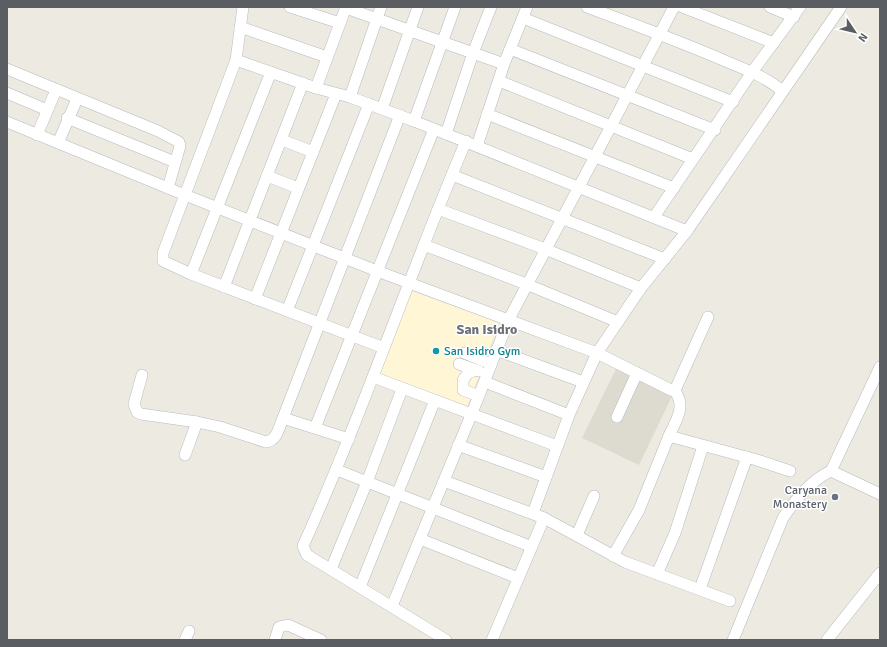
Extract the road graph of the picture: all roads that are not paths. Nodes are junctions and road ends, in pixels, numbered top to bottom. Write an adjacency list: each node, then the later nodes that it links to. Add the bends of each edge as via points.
1 (243, 7): 19 (street)
2 (290, 7): 18 (street)
3 (346, 7): 17 (street); 18 (street)
4 (381, 7): 17 (street)
5 (418, 7): 20 (street)
6 (455, 7): 22 (street)
7 (491, 7): 25 (street)
8 (527, 7): 16 (street)
9 (587, 7): 21 (street)
10 (674, 7): 21 (street)
11 (682, 7): 23 (street)
12 (770, 7): 15 (street)
13 (800, 7): 15 (street)
14 (841, 7): 37 (street)
15 (794, 17): 23 (street)
16 (522, 18): 24 (street); 29 (street)
17 (376, 19): 20 (street); 41 (street)
18 (340, 23): 26 (street)
19 (240, 27): 26 (street); 27 (street)
20 (409, 30): 22 (street); 45 (street)
21 (660, 35): 29 (street); 32 (street)
22 (442, 41): 25 (street); 50 (street)
23 (774, 43): 32 (street)
24 (510, 49): 28 (street); 40 (street)
25 (473, 53): 28 (street); 56 (street)
26 (327, 57): 35 (street)
27 (236, 60): 31 (street); 71 (street)
28 (504, 64): 33 (street)
29 (643, 64): 40 (street); 43 (street)
30 (7, 69): 36 (street)
31 (271, 72): 34 (street); 72 (street)
32 (752, 72): 37 (street); 43 (street)
33 (499, 81): 47 (street); 52 (street)
34 (303, 83): 35 (street); 57 (street)
35 (316, 88): 39 (street)
36 (56, 90): 42 (street); 46 (street)
37 (782, 91): 77 (street)
38 (7, 93): 46 (street)
39 (336, 94): 41 (street); 61 (street)
40 (627, 95): 52 (street); 54 (street)
41 (350, 97): 44 (street)
42 (77, 99): 49 (street); 64 (street, via 179,142)
43 (733, 102): 54 (street)
44 (369, 104): 45 (street); 79 (street)
45 (382, 109): 48 (street)
46 (46, 110): 55 (street)
47 (487, 114): 60 (street); 62 (street)
48 (400, 115): 50 (street); 82 (street)
49 (67, 118): 59 (street); 64 (street)
50 (414, 120): 53 (street)
51 (7, 122): 55 (street)
52 (611, 126): 62 (street); 63 (street)
53 (434, 129): 56 (street); 84 (street)
54 (715, 130): 63 (street)
55 (37, 134): 59 (street)
56 (446, 134): 58 (street)
57 (282, 140): 61 (street); 66 (street)
58 (466, 141): 60 (street); 65 (street)
59 (58, 143): 68 (street)
60 (477, 146): 67 (street)
61 (313, 152): 69 (street)
62 (595, 156): 67 (street); 70 (street)
63 (693, 160): 70 (street)
64 (175, 162): 68 (street)
65 (452, 175): 73 (street); 75 (street)
66 (267, 176): 69 (street); 76 (street)
67 (579, 187): 74 (street); 75 (street)
68 (168, 188): 71 (street)
69 (298, 188): 78 (street)
70 (674, 188): 74 (street)
71 (186, 196): 72 (street); 85 (street, via 162,257 166,263)
72 (217, 208): 76 (street); 85 (street)
73 (438, 209): 80 (street); 81 (street)
74 (654, 217): 77 (street)
75 (561, 218): 81 (street); 83 (street)
76 (249, 220): 78 (street); 88 (street)
77 (687, 231): 83 (street)
78 (282, 233): 79 (street); 90 (street)
79 (313, 245): 82 (street); 91 (street)
80 (424, 245): 86 (street); 87 (street)
81 (545, 249): 87 (street); 89 (street)
82 (345, 258): 84 (street); 95 (street)
83 (665, 259): 89 (street)
84 (377, 271): 86 (street); 96 (street)
85 (191, 274): 88 (street)
86 (408, 283): 93 (street); 97 (street)
87 (526, 284): 93 (street); 94 (street)
88 (224, 286): 90 (street)
89 (640, 288): 94 (street)
90 (255, 299): 91 (street)
91 (287, 311): 95 (street)
92 (708, 317): 109 (street)
93 (509, 319): 98 (street); 99 (street)
94 (618, 322): 99 (street)
95 (319, 324): 96 (street); 115 (street)
96 (351, 336): 97 (street); 117 (street)
97 (384, 348): 106 (street)
98 (496, 350): 103 (street); 107 (street)
99 (597, 353): 104 (street); 107 (street)
100 (471, 362): 101 (street); 103 (street); 110 (street, via 463,380 463,390)
101 (459, 364)
102 (880, 367): 127 (street)
103 (488, 373): 110 (street); 113 (street)
104 (637, 373): 109 (street); 114 (street)
105 (142, 375): 116 (street, via 134,404 137,412)
106 (373, 377): 108 (street); 119 (street)
107 (583, 382): 113 (street)
108 (402, 389): 111 (street); 130 (street)
109 (674, 390): 118 (street, via 679,396 681,408)
110 (479, 396): 112 (street)
111 (435, 400): 112 (street); 132 (street)
112 (472, 413): 120 (street); 121 (street)
113 (569, 414): 121 (street)
114 (617, 417)
115 (283, 418): 116 (street, via 276,436 266,442); 117 (street)
116 (197, 422): 123 (street)
117 (315, 428): 119 (street)
118 (670, 436): 122 (street); 140 (street, via 639,510)
119 (349, 439): 125 (street)
120 (458, 445): 128 (street); 129 (street)
121 (557, 446): 128 (street)
122 (703, 446): 124 (street); 143 (street, via 679,521)
123 (184, 455)
124 (747, 457): 126 (street); 146 (street)
125 (337, 470): 130 (street); 141 (street, via 303,546 307,554)
126 (790, 471)
127 (831, 471): 131 (street); 153 (street, via 814,481 783,518)
128 (546, 477): 135 (street)
129 (444, 481): 134 (street); 135 (street)
130 (367, 482): 132 (street); 141 (street)
131 (880, 494)
132 (397, 495): 134 (street); 145 (street)
133 (594, 496): 137 (street)
134 (433, 508): 138 (street); 139 (street)
135 (533, 513): 136 (street)
136 (544, 518): 137 (street); 139 (street)
137 (577, 535): 140 (street)
138 (420, 539): 144 (street); 148 (street)
139 (532, 547): 144 (street)
140 (613, 556): 143 (street)
141 (331, 569): 145 (street)
142 (880, 573): 154 (street)
143 (657, 574): 146 (street)
144 (518, 578): 152 (street)
145 (360, 587): 148 (street)
146 (700, 589): 147 (street)
147 (730, 601)
148 (392, 606): 151 (street)
149 (275, 640): 150 (street, via 280,627 288,625)
150 (321, 640)
151 (446, 640)
152 (492, 640)
153 (733, 640)
154 (827, 640)

